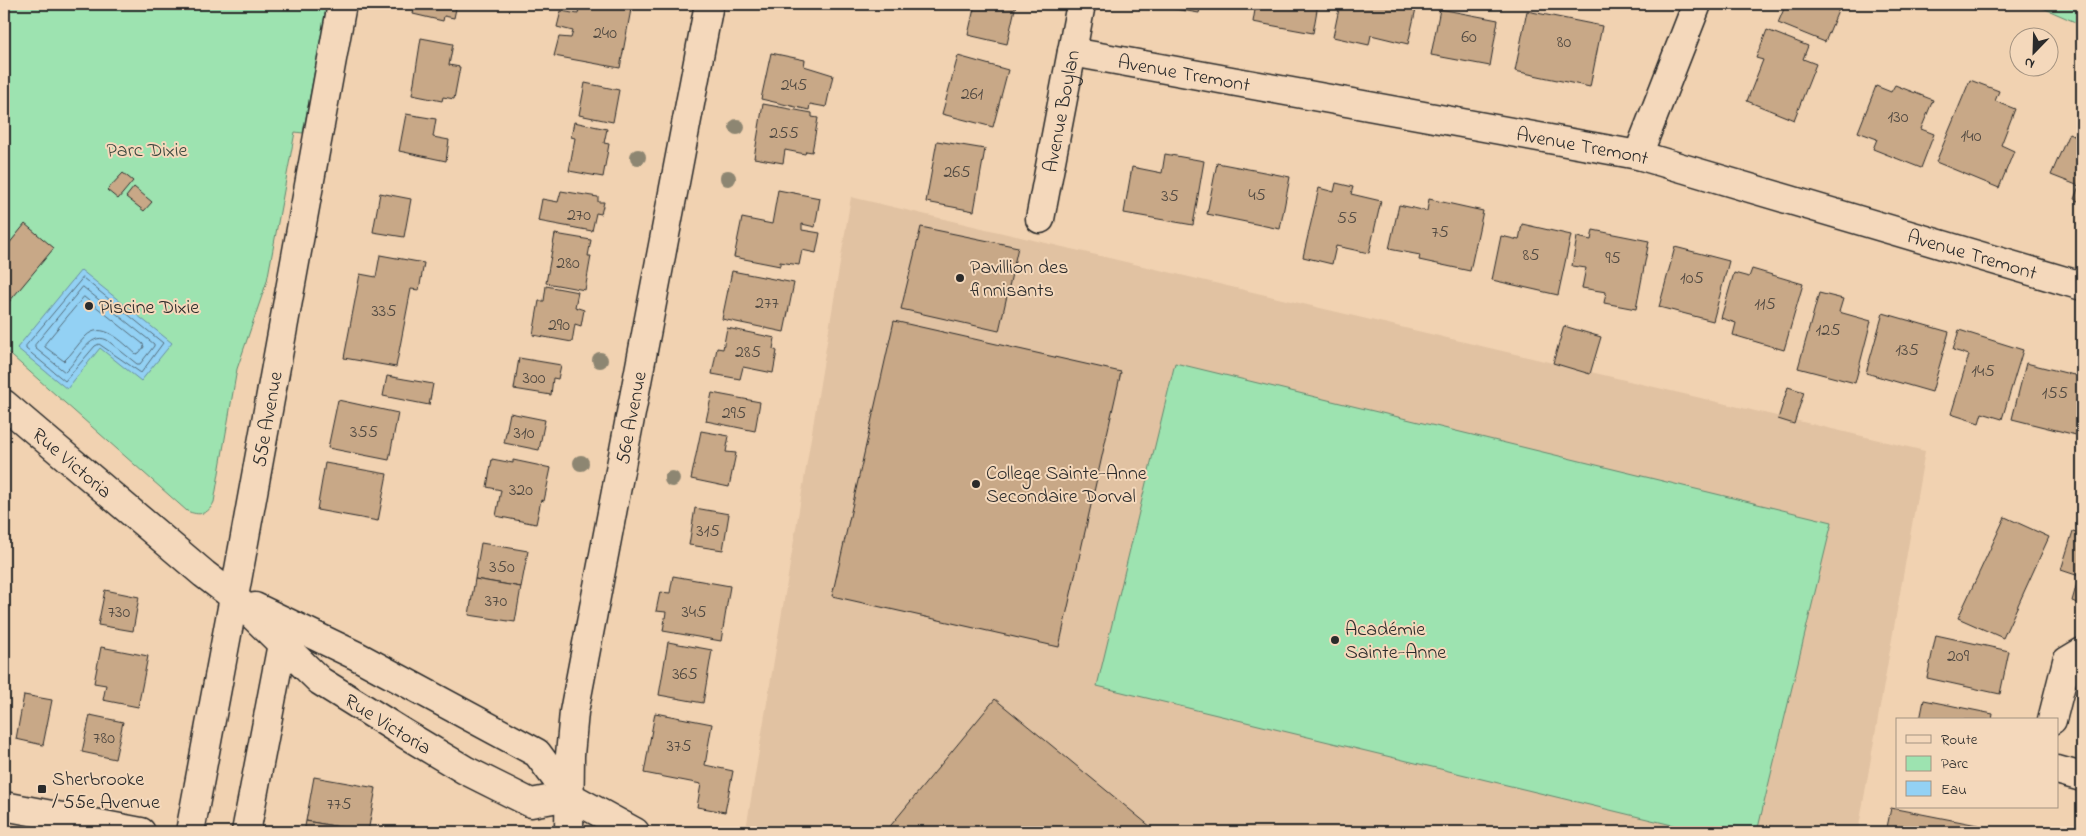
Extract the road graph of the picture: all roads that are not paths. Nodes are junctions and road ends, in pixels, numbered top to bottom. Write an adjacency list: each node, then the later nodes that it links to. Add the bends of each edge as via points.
1 (342, 4): 10 (street, 55e Avenue)
2 (708, 4): 16 (street, 56e Avenue, via 574,712)
3 (1081, 4): 5 (street, Avenue Boylan)
4 (1697, 4): 6 (street)
5 (1072, 52): 6 (street, Avenue Tremont); 7 (street, Avenue Boylan)
6 (1638, 156): 8 (street, Avenue Tremont)
7 (1040, 219)
8 (2082, 286)
9 (4, 404): 10 (street, Rue Victoria)
10 (234, 597): 11 (street, Rue Victoria); 19 (street, 55e Avenue)
11 (284, 633): 16 (street, Rue Victoria, via 357,656 537,753); 16 (street, Rue Victoria, via 320,681 475,775 531,803); 20 (street)
12 (2082, 652): 13 (street, via 2067,661)
13 (2053, 718)
14 (2058, 770): 15 (street)
15 (2082, 777)
16 (570, 796): 21 (street, 56e Avenue); 22 (street, Rue Victoria)
17 (4, 806): 18 (street)
18 (141, 832)
19 (190, 832)
20 (246, 832)
21 (569, 832)
22 (635, 832)

